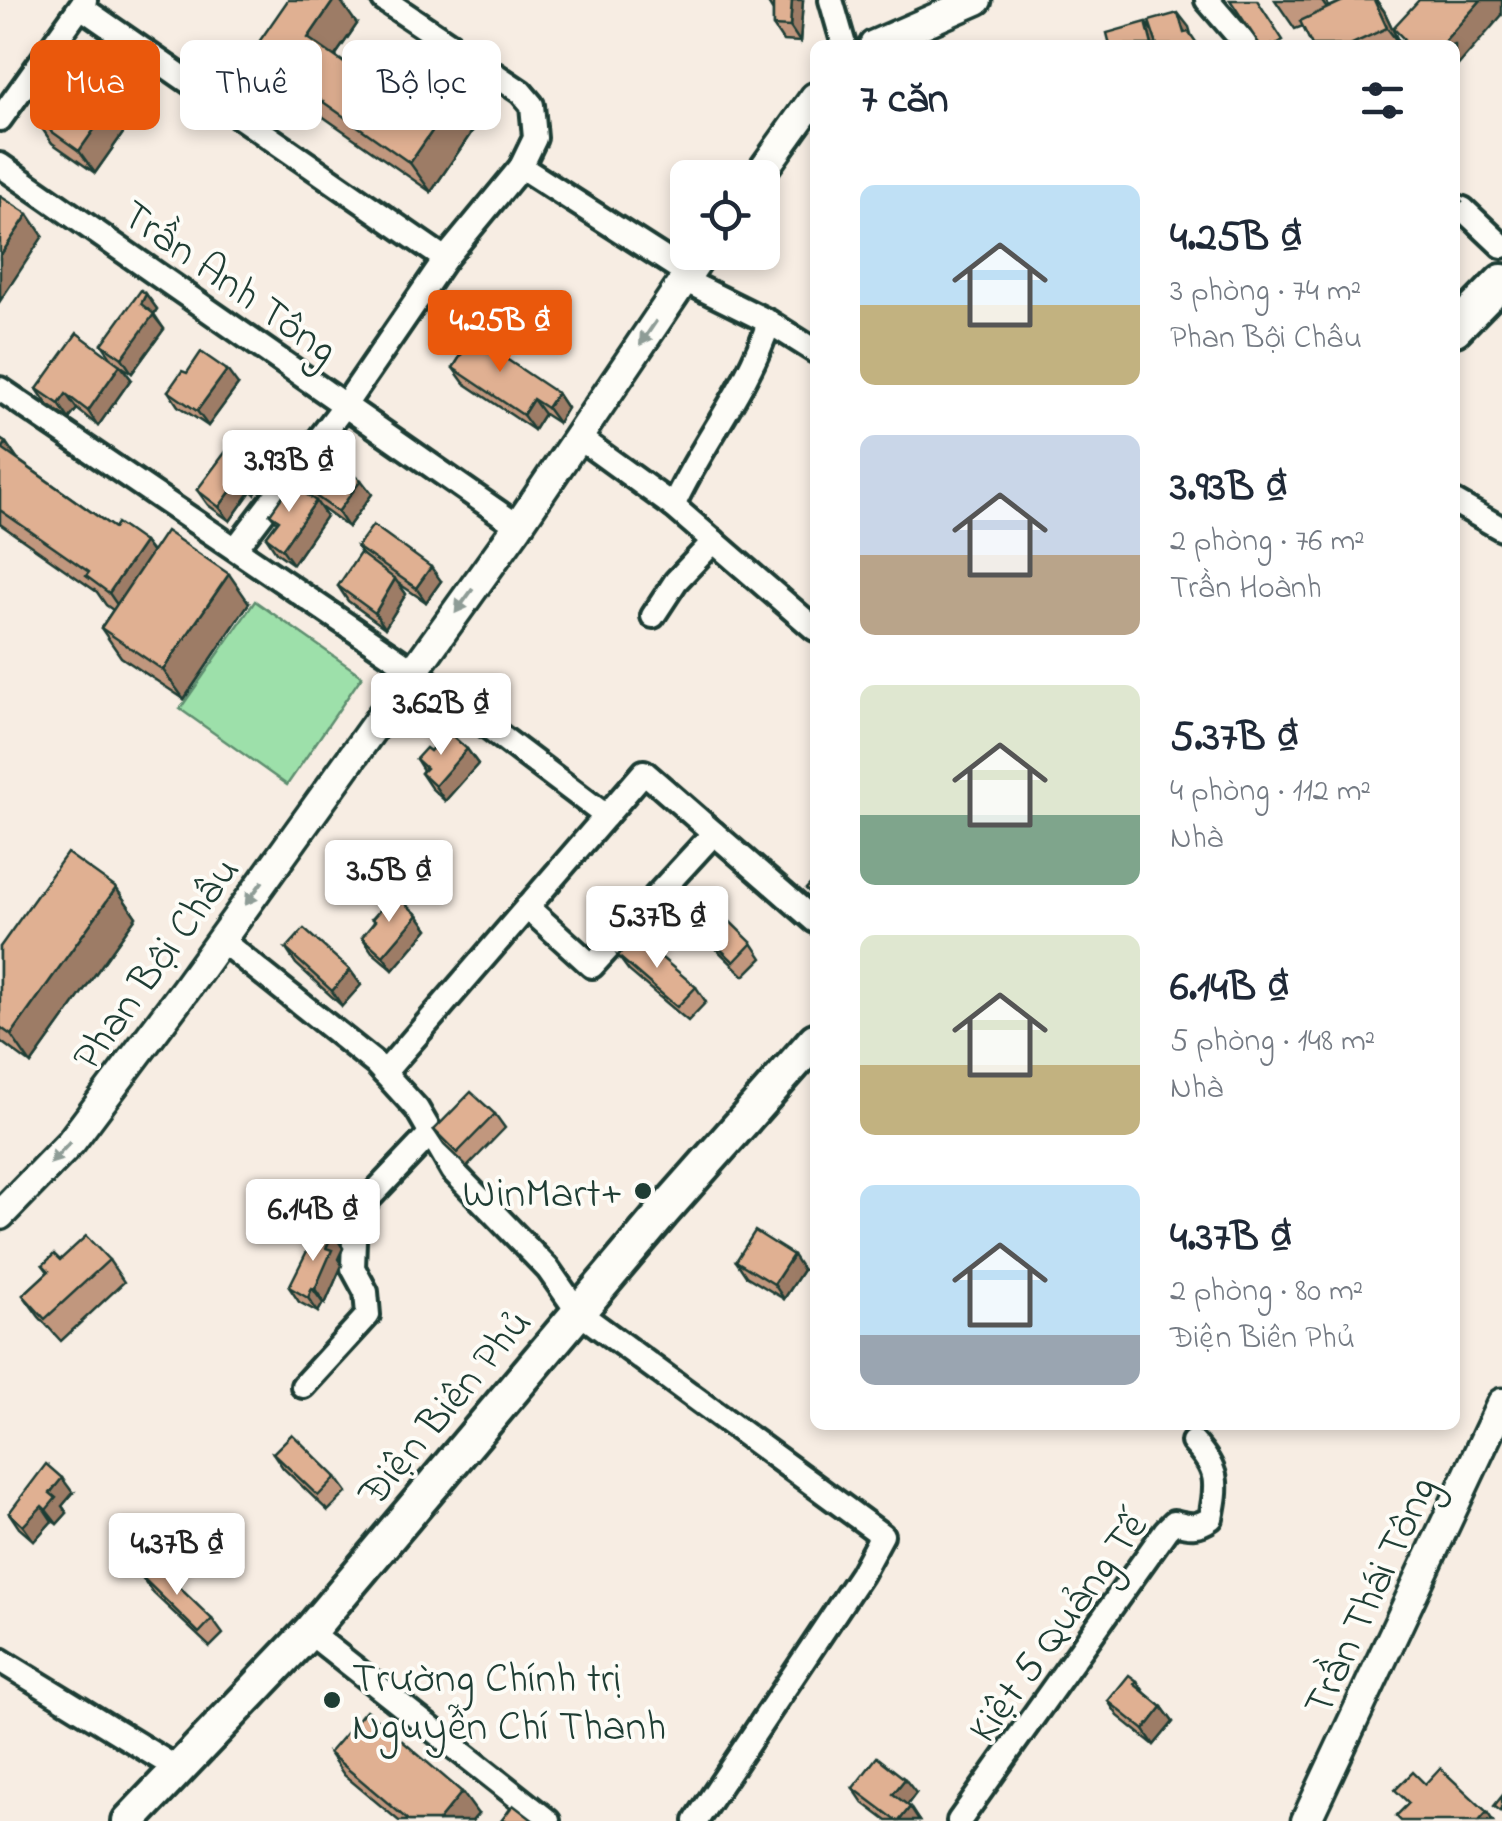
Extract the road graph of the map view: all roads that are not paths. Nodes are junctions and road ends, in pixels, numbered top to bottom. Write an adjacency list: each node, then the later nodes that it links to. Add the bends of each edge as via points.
1 (384, 0): 13 (street, via 532,104 535,138)
2 (831, 0): 6 (street)
3 (977, 0): 7 (street)
4 (1207, 0): 8 (street)
5 (83, 4): 10 (street); 17 (street)
6 (843, 40)
7 (885, 40)
8 (1242, 40)
9 (810, 105): 11 (street)
10 (0, 119)
11 (769, 160)
12 (0, 165): 25 (street, Trần Anh Tông)
13 (521, 167): 16 (street); 17 (street)
14 (1460, 208): 15 (street)
15 (1502, 246)
16 (670, 256)
17 (445, 259): 25 (street)
18 (690, 270): 26 (street, Phan Bội Châu, one-way to 26)
19 (692, 270): 21 (street)
20 (1502, 280): 22 (main road)
21 (769, 322): 23 (street); 28 (street)
22 (1460, 324)
23 (810, 348)
24 (0, 389): 32 (street)
25 (345, 406): 29 (street, Trần Anh Tông); 32 (street)
26 (578, 438): 28 (street); 29 (street, Phan Bội Châu)
27 (1460, 505): 30 (street)
28 (672, 506): 31 (street)
29 (518, 526): 35 (street, Phan Bội Châu, one-way to 35)
30 (1502, 528)
31 (714, 541): 33 (street); 34 (street)
32 (236, 548): 35 (street)
33 (653, 616)
34 (810, 624)
35 (414, 670): 36 (street); 40 (street, Phan Bội Châu, one-way to 40)
36 (606, 816): 37 (street, via 644,772); 38 (street)
37 (714, 833): 38 (street, via 592,966); 39 (street)
38 (527, 907): 42 (street)
39 (810, 917)
40 (221, 940): 42 (street); 44 (street, Phan Bội Châu, one-way to 44, via 71,1142)
41 (810, 1046): 45 (main road, Điện Biên Phủ)
42 (384, 1072): 43 (street)
43 (430, 1134): 45 (street, via 453,1171 548,1269); 46 (street, via 355,1213 353,1268 366,1292 368,1315)
44 (0, 1216)
45 (578, 1312): 49 (main road, Điện Biên Phủ); 54 (street, via 882,1535)
46 (303, 1386)
47 (1501, 1406): 56 (street, Trần Thái Tông)
48 (1193, 1442): 55 (street, Kiệt 5 Quảng Tế, via 1218,1484 1211,1518 1191,1527 1174,1522 1166,1530)
49 (309, 1632): 51 (main road, Điện Biên Phủ); 53 (street)
50 (0, 1660): 51 (street)
51 (178, 1769): 52 (main road, Điện Biên Phủ)
52 (130, 1821)
53 (548, 1821)
54 (696, 1821)
55 (959, 1821)
56 (1306, 1821)

